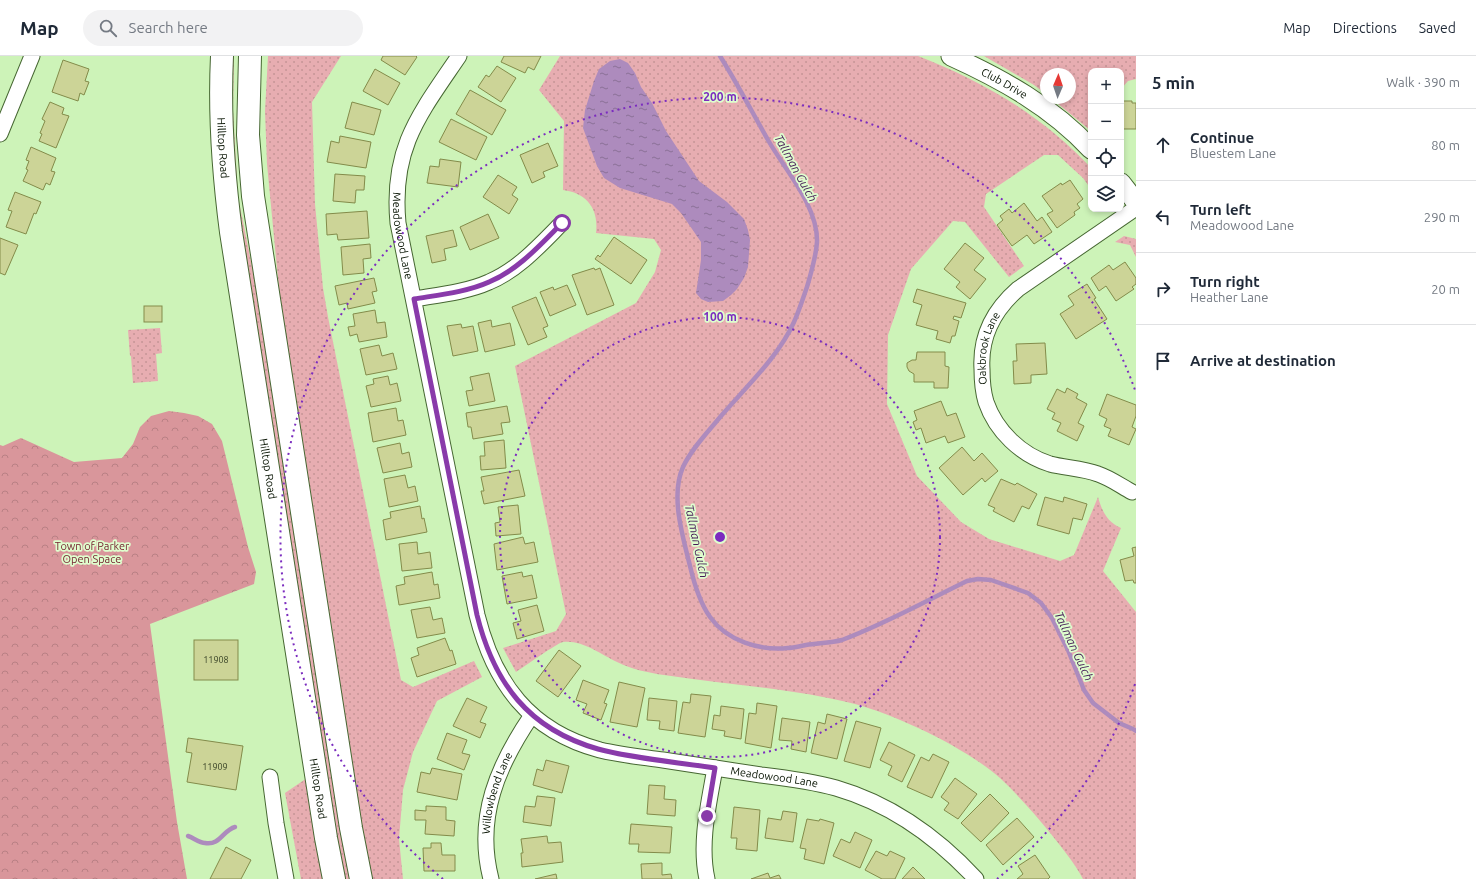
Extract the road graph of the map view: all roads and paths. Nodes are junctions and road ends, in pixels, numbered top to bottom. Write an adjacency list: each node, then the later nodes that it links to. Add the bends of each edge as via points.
1 (32, 56): 6 (street)
2 (222, 56): 18 (main road, Hilltop Road, via 221,146 230,225)
3 (250, 56): 19 (main road, via 248,135 253,196)
4 (459, 56): 12 (street, Meadowood Lane, via 417,120 405,148 398,175 398,223)
5 (951, 56): 7 (street, Club Drive, via 992,75 1034,100)
6 (0, 134)
7 (1088, 146)
8 (1124, 187): 9 (street)
9 (1136, 202)
10 (1136, 208): 13 (street, Oakbrook Lane, via 1009,298 994,316 989,327 981,364 986,402 992,416 1010,440 1039,459 1099,474)
11 (562, 223): 12 (street, via 511,270 488,283)
12 (414, 299): 14 (street, Meadowood Lane, via 482,634 497,671)
13 (1132, 492)
14 (532, 715): 15 (street, Meadowood Lane, via 565,736 599,749); 20 (street, Willowbend Lane, via 508,754 490,801 487,842)
15 (715, 768): 21 (street, via 704,848); 22 (street, Meadowood Lane, via 812,782 859,796 917,826 943,846)
16 (270, 777): 17 (street)
17 (286, 879)
18 (334, 879)
19 (361, 879)
20 (492, 879)
21 (707, 879)
22 (976, 879)

